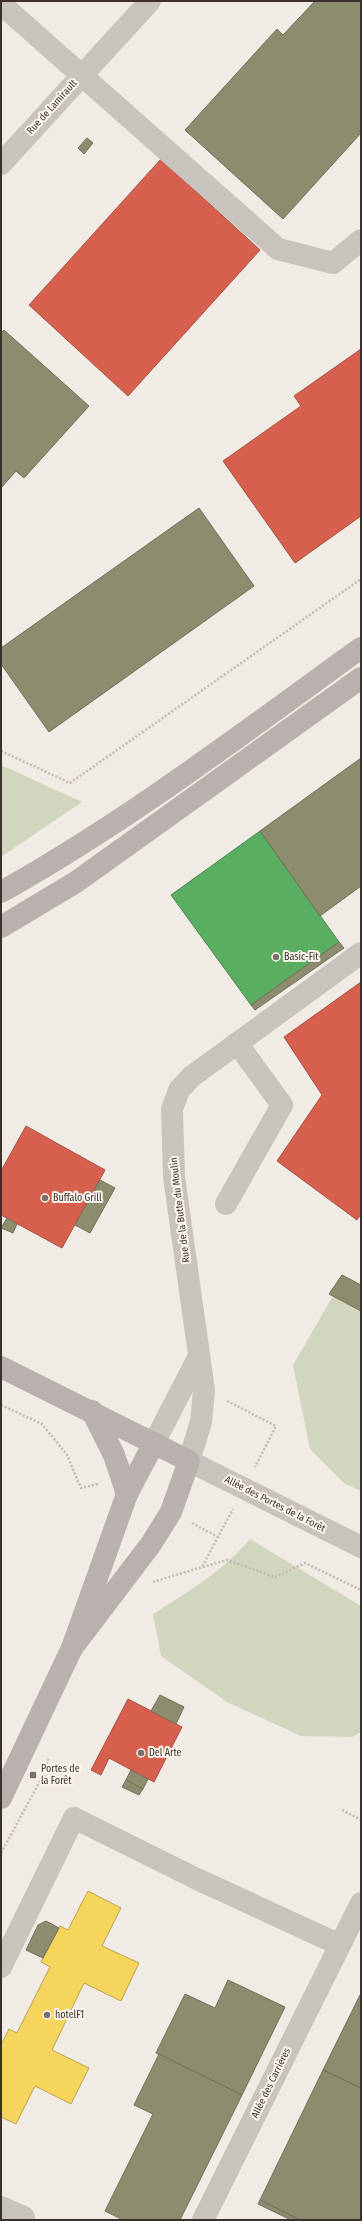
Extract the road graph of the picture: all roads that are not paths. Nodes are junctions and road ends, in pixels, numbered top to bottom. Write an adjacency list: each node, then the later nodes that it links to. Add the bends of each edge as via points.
1 (150, 1): 3 (street)
2 (1, 4): 3 (street, Rue de Lamirault)
3 (80, 76): 4 (street, Rue de Lamirault); 5 (street, via 278,249 333,263)
4 (1, 164)
5 (361, 240)
6 (361, 648): 8 (main road, via 161,792 60,859)
7 (361, 678): 9 (main road, via 76,882)
8 (1, 892)
9 (1, 927)
10 (361, 953): 11 (street, Rue de la Butte du Moulin)
11 (237, 1043): 12 (street, via 282,1105); 13 (street, Rue de la Butte du Moulin, via 191,1077 180,1090 172,1109 174,1177)
12 (226, 1204)
13 (199, 1356): 16 (street); 17 (street, Rue de la Butte du Moulin, via 204,1390 200,1422)
14 (1, 1367): 15 (main road)
15 (92, 1411): 16 (main road); 18 (main road, via 114,1455)
16 (154, 1443): 17 (main road); 18 (main road)
17 (189, 1461): 19 (street, Allée des Portes de la Forêt); 20 (main road, via 171,1512 151,1544)
18 (127, 1494): 20 (main road)
19 (361, 1547)
20 (72, 1648): 21 (main road)
21 (1, 1798)
22 (361, 1902): 23 (street, Allée des Carrières)
23 (340, 1945): 24 (street, via 197,1879 74,1818); 27 (street, Allée des Carrières)
24 (1, 1967)
25 (1, 2207): 26 (street)
26 (24, 2217)
27 (203, 2220)

